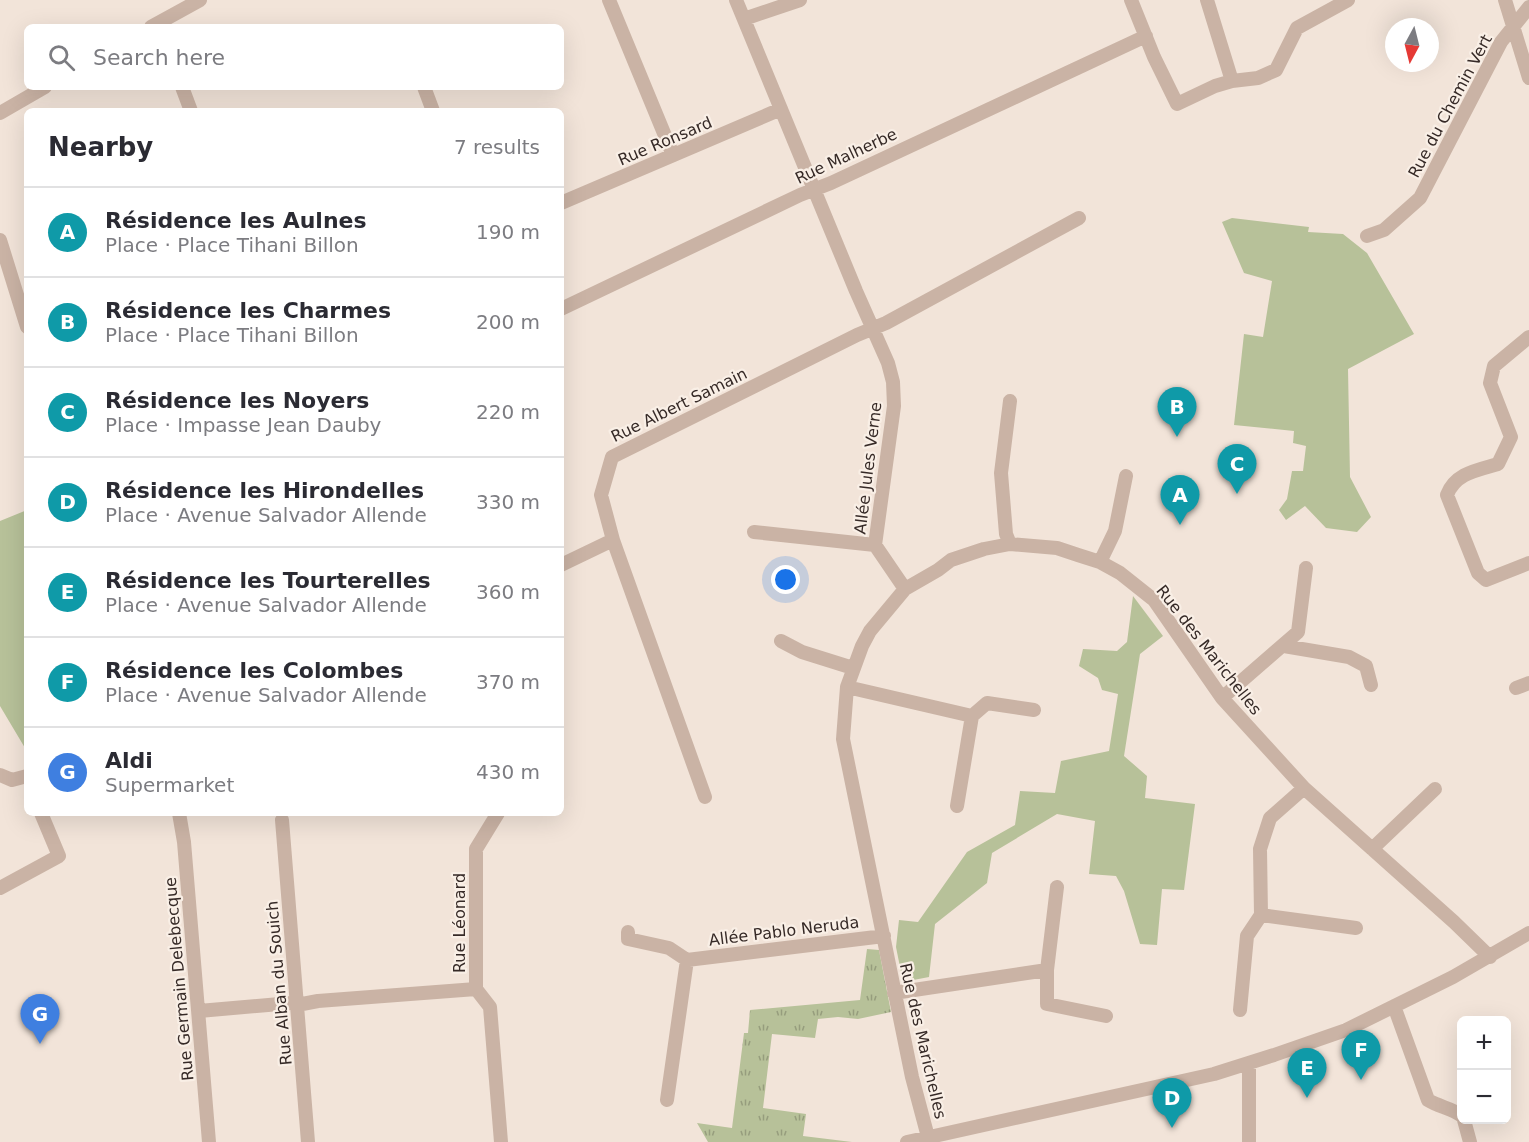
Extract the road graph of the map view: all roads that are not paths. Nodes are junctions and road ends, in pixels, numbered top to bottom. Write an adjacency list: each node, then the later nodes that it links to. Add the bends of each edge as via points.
1 (200, 0): 11 (street)
2 (609, 0): 23 (street)
3 (736, 0): 10 (street, Allée Jules Verne)
4 (800, 0): 10 (street)
5 (1131, 0): 13 (street)
6 (1208, 0): 15 (street)
7 (1505, 0): 12 (street)
8 (1339, 2): 15 (street, via 1298,28 1276,70 1258,78)
9 (1529, 8): 12 (street, Rue du Chemin Vert)
10 (744, 19): 21 (street, Allée Jules Verne)
11 (158, 24)
12 (1513, 28): 14 (street); 27 (street, Rue du Chemin Vert, via 1501,42 1420,198 1384,230)
13 (1146, 36): 15 (street, via 1177,104); 24 (street, Rue Malherbe)
14 (1529, 78)
15 (1232, 81)
16 (40, 90): 22 (street)
17 (183, 90): 19 (street)
18 (425, 90): 20 (street)
19 (190, 108)
20 (432, 108)
21 (781, 108): 23 (street, Rue Ronsard); 24 (street, Allée Jules Verne)
22 (0, 113)
23 (673, 155): 25 (street, Rue Ronsard)
24 (815, 190): 30 (street, Rue Malherbe); 32 (street, Allée Jules Verne)
25 (564, 202)
26 (1079, 218): 32 (street, Rue Albert Samain)
27 (1367, 236)
28 (0, 240): 29 (street)
29 (7, 282): 31 (street)
30 (564, 308)
31 (24, 320)
32 (873, 327): 37 (street, Rue Albert Samain, via 612,457 601,495); 39 (street, Allée Jules Verne, via 888,363 894,405)
33 (1529, 337): 41 (street, via 1494,366 1490,383 1511,437 1498,464 1465,474 1451,485 1447,495 1478,573 1486,580)
34 (1010, 401): 38 (street, via 1000,473)
35 (1126, 476): 40 (street, via 1115,531)
36 (754, 532): 39 (street, Allée Jules Verne)
37 (614, 540): 42 (street); 59 (street, Rue Albert Samain)
38 (1010, 544): 40 (street, Rue des Marichelles, via 1057,548); 44 (street, Rue des Marichelles, via 951,560)
39 (875, 545): 44 (street, Allée Jules Verne)
40 (1100, 562): 52 (street, Rue des Marichelles, via 1154,600)
41 (1529, 563)
42 (564, 564)
43 (1306, 568): 46 (street, via 1298,632)
44 (906, 589): 47 (street, Rue des Marichelles, via 870,631)
45 (781, 641): 47 (street)
46 (1284, 646): 49 (street, via 1348,657 1366,666); 52 (street)
47 (853, 668): 50 (street, Rue des Marichelles)
48 (1529, 683): 51 (street)
49 (1371, 685)
50 (847, 687): 54 (street); 72 (street, Rue des Marichelles, via 843,739)
51 (1516, 688)
52 (1222, 698): 57 (street, Rue des Marichelles)
53 (1034, 710): 54 (street, via 987,702)
54 (972, 716): 60 (street)
55 (0, 775): 56 (street, via 12,780)
56 (24, 778)
57 (1304, 788): 65 (street, Rue des Marichelles); 68 (street, via 1270,818 1260,849)
58 (1435, 789): 65 (street)
59 (705, 797)
60 (957, 806)
61 (42, 816): 67 (street, via 60,856)
62 (180, 816): 81 (street, Rue Germain Delebecque)
63 (496, 816): 76 (street, Rue Léonard, via 476,849)
64 (282, 820): 78 (street, Rue Alban du Souich)
65 (1372, 849): 73 (street, Rue des Marichelles)
66 (1057, 887): 75 (street)
67 (0, 888)
68 (1261, 915): 69 (street); 80 (street, via 1247,936)
69 (1356, 927)
70 (628, 932): 74 (street, Allée Pablo Neruda, via 628,939 669,948)
71 (1529, 933): 73 (street)
72 (884, 936): 74 (street, Allée Pablo Neruda); 77 (street, Rue des Marichelles)
73 (1490, 957): 79 (street)
74 (687, 960): 84 (street, Allée Pablo Neruda)
75 (1047, 970): 77 (street); 82 (street, via 1047,1004)
76 (476, 989): 78 (street); 90 (street, Rue Léonard, via 490,1007)
77 (894, 993): 87 (street, Rue des Marichelles)
78 (297, 1005): 81 (street); 89 (street, Rue Alban du Souich)
79 (1394, 1006): 83 (street, via 1346,1030); 85 (street, via 1428,1100)
80 (1240, 1010)
81 (199, 1011): 88 (street, Rue Germain Delebecque)
82 (1106, 1016)
83 (1249, 1063): 87 (street); 92 (street)
84 (667, 1100)
85 (1457, 1113)
86 (1465, 1124): 93 (street)
87 (928, 1137): 91 (street)
88 (209, 1142)
89 (308, 1142)
90 (501, 1142)
91 (907, 1142)
92 (1249, 1142)
93 (1470, 1142)

